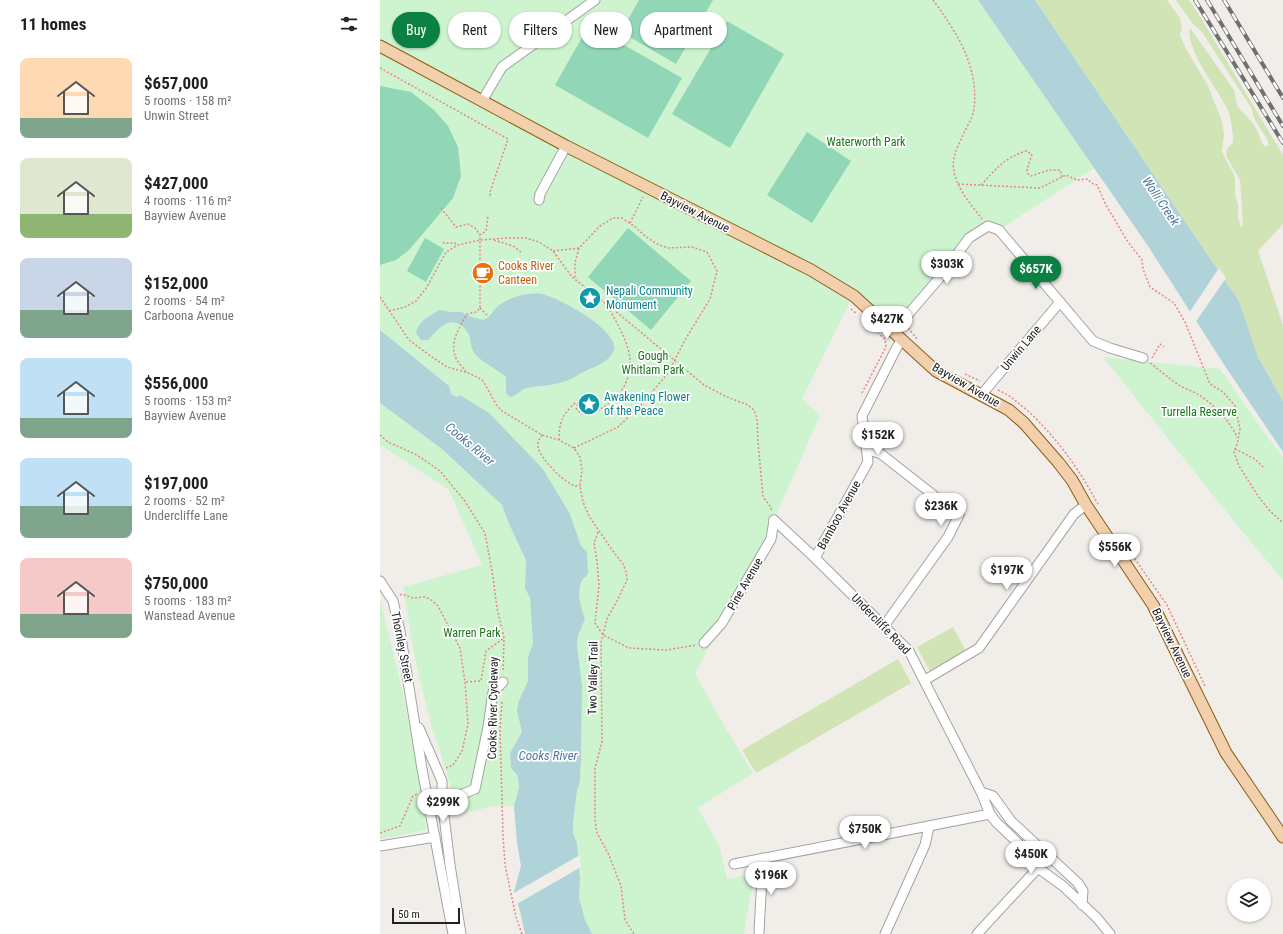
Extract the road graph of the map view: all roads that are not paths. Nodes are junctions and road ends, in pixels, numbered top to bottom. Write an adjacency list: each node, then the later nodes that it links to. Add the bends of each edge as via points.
1 (595, 0): 3 (street, via 502,67)
2 (380, 46): 3 (main road, Bayview Avenue)
3 (482, 101): 4 (main road, Bayview Avenue)
4 (566, 146): 5 (street); 7 (main road, Bayview Avenue, via 811,270 862,303)
5 (539, 200)
6 (1060, 302): 7 (street, Bamboo Avenue, via 999,230 988,226 969,238); 8 (street, via 1093,341); 9 (street, Unwin Lane)
7 (898, 335): 9 (main road, Bayview Avenue, via 936,371); 10 (street, Bamboo Avenue, via 896,349 862,416)
8 (1148, 358)
9 (982, 394): 11 (main road, Bayview Avenue, via 1009,410 1024,423 1072,480)
10 (867, 448): 13 (street, Bamboo Avenue, via 868,462); 15 (street, via 882,454 959,515 948,537)
11 (1086, 505): 17 (street, via 1074,514 979,648); 27 (main road, Bayview Avenue, via 1153,605 1226,753)
12 (774, 520): 13 (street, Undercliffe Road); 16 (street, Pine Avenue, via 771,539 722,623)
13 (815, 558): 15 (street, Undercliffe Road)
14 (380, 581): 19 (street, Thornley Street, via 393,601)
15 (884, 626): 17 (street, Undercliffe Road, via 910,651)
16 (704, 642)
17 (925, 680): 22 (street, Undercliffe Road)
18 (503, 682): 23 (street, via 493,692 475,789)
19 (414, 716): 20 (street, Thornley Street); 21 (street, Thornley Street)
20 (437, 767): 21 (street); 23 (street, Thornley Street, via 442,781)
21 (422, 769): 26 (street, Thornley Street)
22 (981, 792): 24 (street, Undercliffe Road); 32 (street, via 993,796 1012,821 1078,883 1083,891)
23 (442, 799): 35 (street, Thornley Street)
24 (990, 814): 25 (street); 31 (street, Undercliffe Road, via 1023,848)
25 (929, 827): 29 (street); 36 (street, via 925,844)
26 (435, 837): 28 (street); 34 (street, Thornley Street)
27 (1283, 837)
28 (380, 846)
29 (763, 858): 30 (street); 33 (street)
30 (734, 864)
31 (1038, 868): 32 (street, Undercliffe Road); 37 (street)
32 (1082, 904): 38 (street, Undercliffe Road)
33 (759, 932)
34 (453, 934)
35 (461, 934)
36 (885, 934)
37 (977, 934)
38 (1110, 934)

